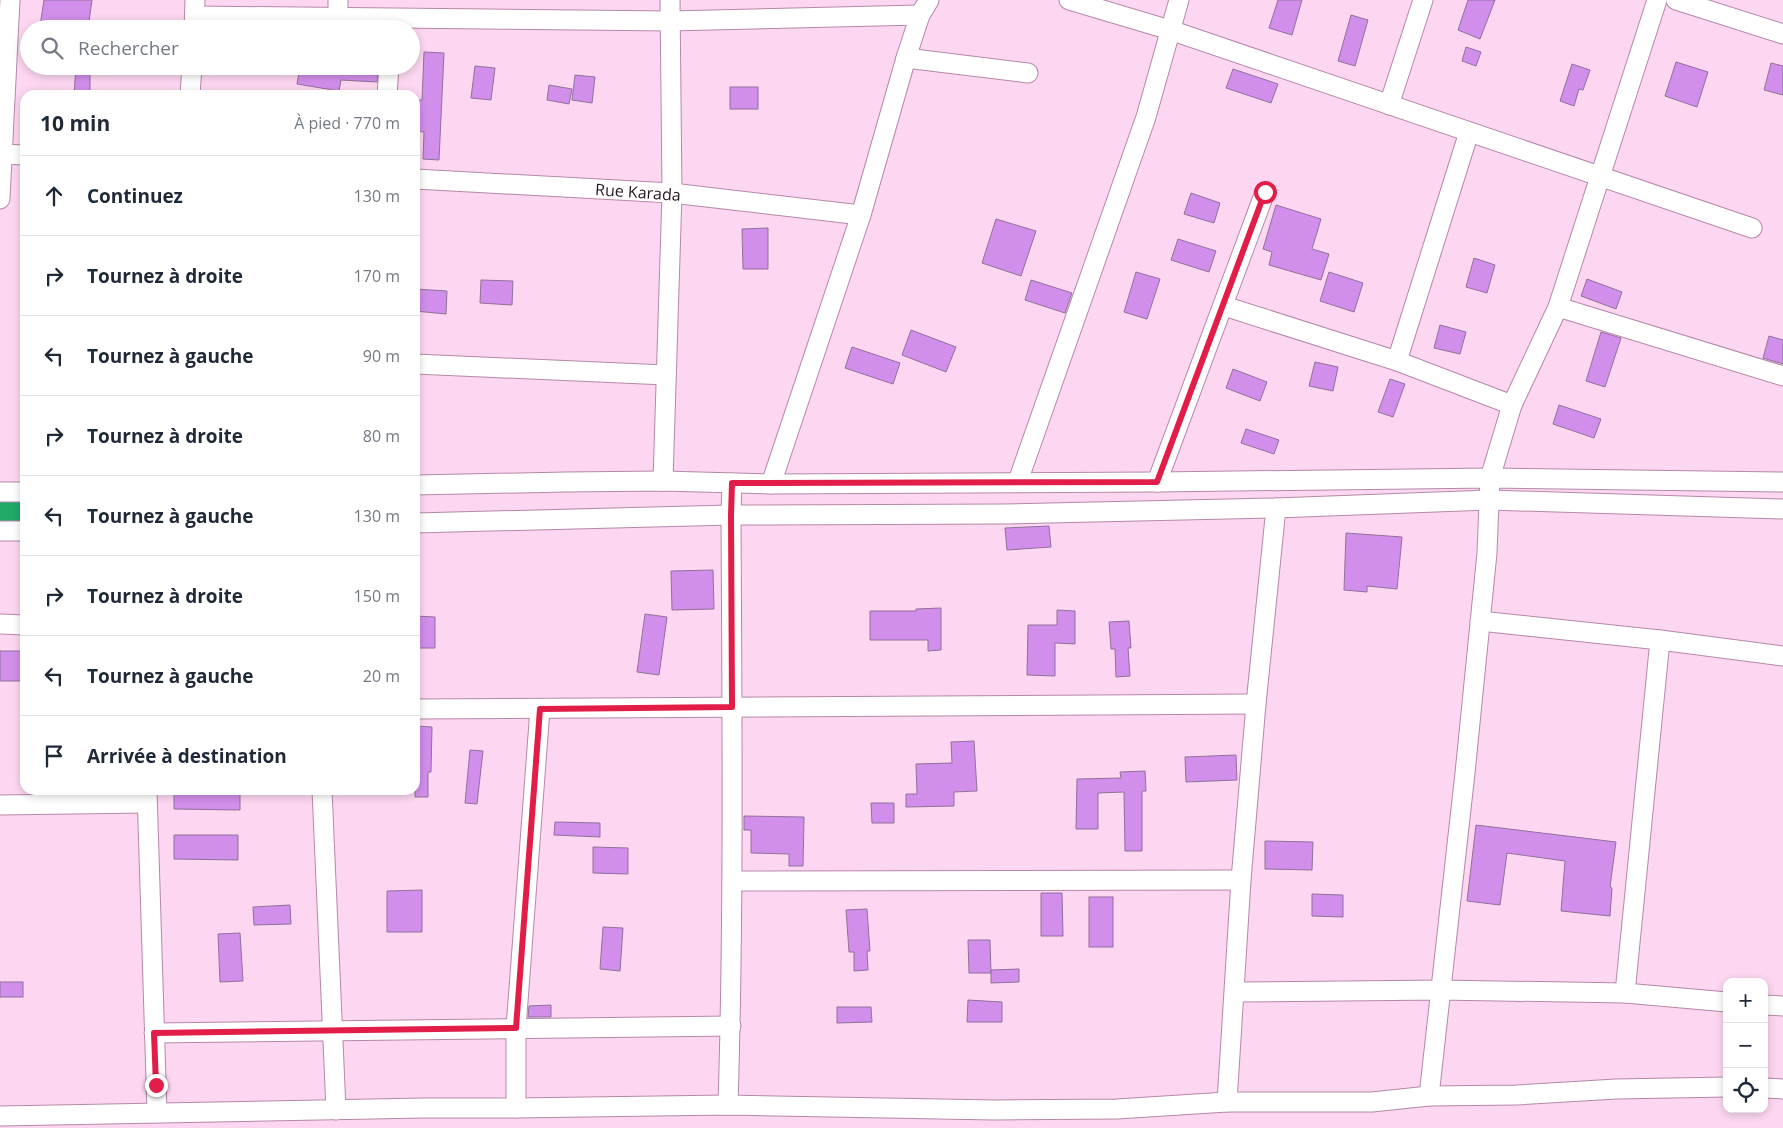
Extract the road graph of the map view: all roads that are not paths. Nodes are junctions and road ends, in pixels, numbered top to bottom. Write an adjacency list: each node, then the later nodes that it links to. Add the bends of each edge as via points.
1 (10, 0): 24 (street)
2 (670, 0): 12 (street)
3 (1069, 0): 14 (street)
4 (1179, 0): 14 (street)
5 (1423, 0): 22 (street)
6 (1657, 0): 26 (street)
7 (1676, 0): 15 (street)
8 (925, 7): 12 (street); 16 (street)
9 (338, 9): 10 (street); 11 (street)
10 (195, 15)
11 (378, 20)
12 (670, 21): 13 (street); 29 (street)
13 (420, 24)
14 (1170, 30): 22 (street); 43 (street, via 1146,117)
15 (1783, 34)
16 (906, 58): 17 (street); 31 (street)
17 (1028, 73)
18 (191, 75): 20 (street)
19 (388, 75): 21 (street)
20 (190, 90)
21 (387, 90)
22 (1389, 105): 23 (street)
23 (1469, 132): 26 (street); 35 (street)
24 (1, 154): 25 (street); 30 (street)
25 (20, 155)
26 (1599, 177): 32 (street); 34 (street)
27 (420, 179): 29 (street, Rue Karada)
28 (1265, 192): 33 (street)
29 (672, 193): 31 (street, Rue Karada); 37 (street)
30 (0, 199)
31 (861, 215): 46 (street)
32 (1752, 228)
33 (1224, 306): 35 (street); 44 (street)
34 (1558, 307): 38 (street); 39 (street)
35 (1397, 361): 39 (street)
36 (420, 364): 37 (street)
37 (666, 376): 42 (street)
38 (1783, 376)
39 (1512, 405): 40 (street)
40 (1490, 478): 41 (street); 44 (street); 50 (street)
41 (1782, 479)
42 (663, 481): 45 (street); 47 (street)
43 (1018, 481): 44 (street); 46 (street)
44 (1157, 482)
45 (732, 483): 46 (street); 53 (street)
46 (770, 484)
47 (420, 485)
48 (0, 492): 49 (street)
49 (20, 492)
50 (1489, 500): 51 (street); 52 (street); 57 (street)
51 (1276, 508): 53 (street, via 1014,514); 62 (street)
52 (1783, 509)
53 (731, 515): 54 (street); 63 (street)
54 (420, 524)
55 (20, 530): 56 (street)
56 (0, 531)
57 (1480, 621): 60 (street); 71 (street)
58 (0, 624): 59 (street)
59 (20, 625)
60 (1660, 640): 61 (street); 73 (street)
61 (1783, 656)
62 (1256, 704): 63 (street); 69 (street)
63 (732, 707): 65 (street); 70 (street)
64 (420, 709): 65 (street)
65 (540, 709): 78 (street)
66 (322, 795): 79 (street)
67 (147, 797): 68 (street); 80 (street)
68 (0, 805)
69 (1241, 880): 70 (street); 72 (street)
70 (732, 881): 77 (street)
71 (1440, 990): 72 (street); 73 (street); 84 (street)
72 (1234, 992): 85 (street)
73 (1625, 993): 74 (street)
74 (1723, 1002)
75 (1768, 1005): 76 (street)
76 (1783, 1006)
77 (730, 1026): 78 (street); 86 (street)
78 (516, 1028): 79 (street); 87 (street)
79 (332, 1031): 80 (street); 88 (street)
80 (154, 1033): 89 (street)
81 (1723, 1087): 84 (street)
82 (1768, 1088): 83 (street)
83 (1783, 1089)
84 (1429, 1096): 85 (street, via 1372,1102)
85 (1227, 1102): 86 (street, via 1116,1109 995,1110)
86 (728, 1105): 87 (street)
87 (516, 1108): 88 (street)
88 (336, 1110): 89 (street)
89 (157, 1112): 90 (street)
90 (0, 1116)

